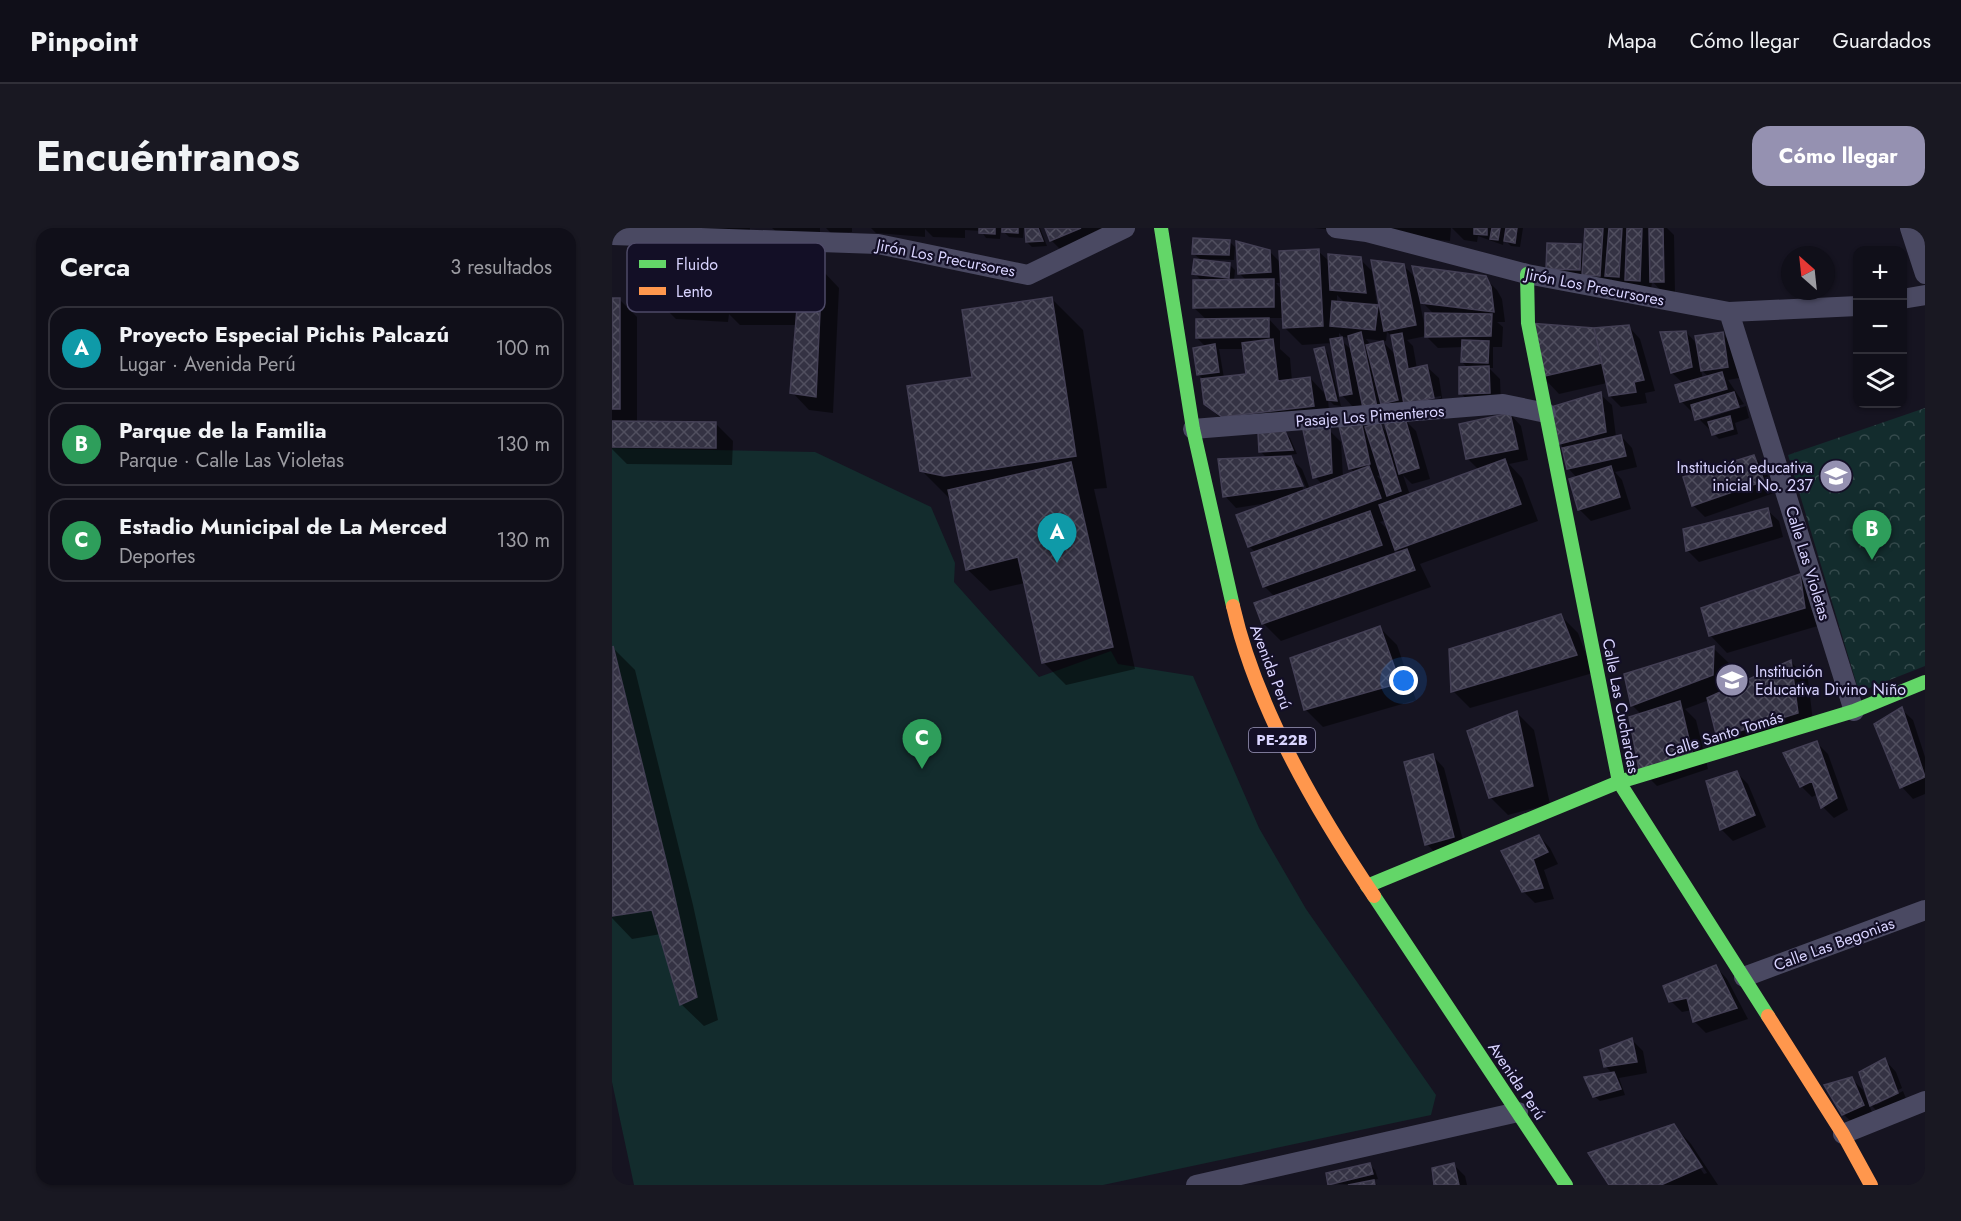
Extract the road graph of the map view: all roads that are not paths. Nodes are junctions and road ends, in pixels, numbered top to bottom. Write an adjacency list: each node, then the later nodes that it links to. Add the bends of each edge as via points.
1 (1125, 228): 5 (street, Jirón Los Precursores, via 1028,275 878,244)
2 (1161, 228): 13 (main road, Avenida Perú / PE-22B)
3 (1336, 228): 6 (street, Jirón Los Precursores, via 1367,232)
4 (1910, 228): 7 (street)
5 (612, 235)
6 (1527, 274): 11 (street, Jirón Los Precursores); 12 (main road, Calle Las Cuchardas, via 1528,323)
7 (1925, 274)
8 (1925, 295): 9 (street)
9 (1907, 298)
10 (1853, 306): 11 (street, Jirón Los Precursores)
11 (1729, 312): 15 (street, Calle Las Violetas)
12 (1546, 413): 13 (street, Pasaje Los Pimenteros, via 1503,404); 16 (main road, Calle Las Cuchardas)
13 (1193, 429): 17 (main road, Avenida Perú / PE-22B, via 1239,633 1290,760)
14 (1925, 682): 15 (main road, Calle Santo Tomás)
15 (1854, 711): 16 (main road, Calle Santo Tomás)
16 (1619, 783): 17 (main road, Calle Santo Tomás); 19 (main road, Calle Las Cuchardas)
17 (1367, 886): 21 (main road, Avenida Perú / PE-22B)
18 (1925, 910): 19 (street, Calle Las Begonias)
19 (1744, 977): 22 (main road, Calle Las Cuchardas)
20 (1925, 1101): 22 (street)
21 (1518, 1112): 23 (street); 24 (main road, Avenida Perú / PE-22B)
22 (1844, 1134): 25 (main road, Calle Las Cuchardas)
23 (1196, 1185)
24 (1566, 1185)
25 (1871, 1185)

